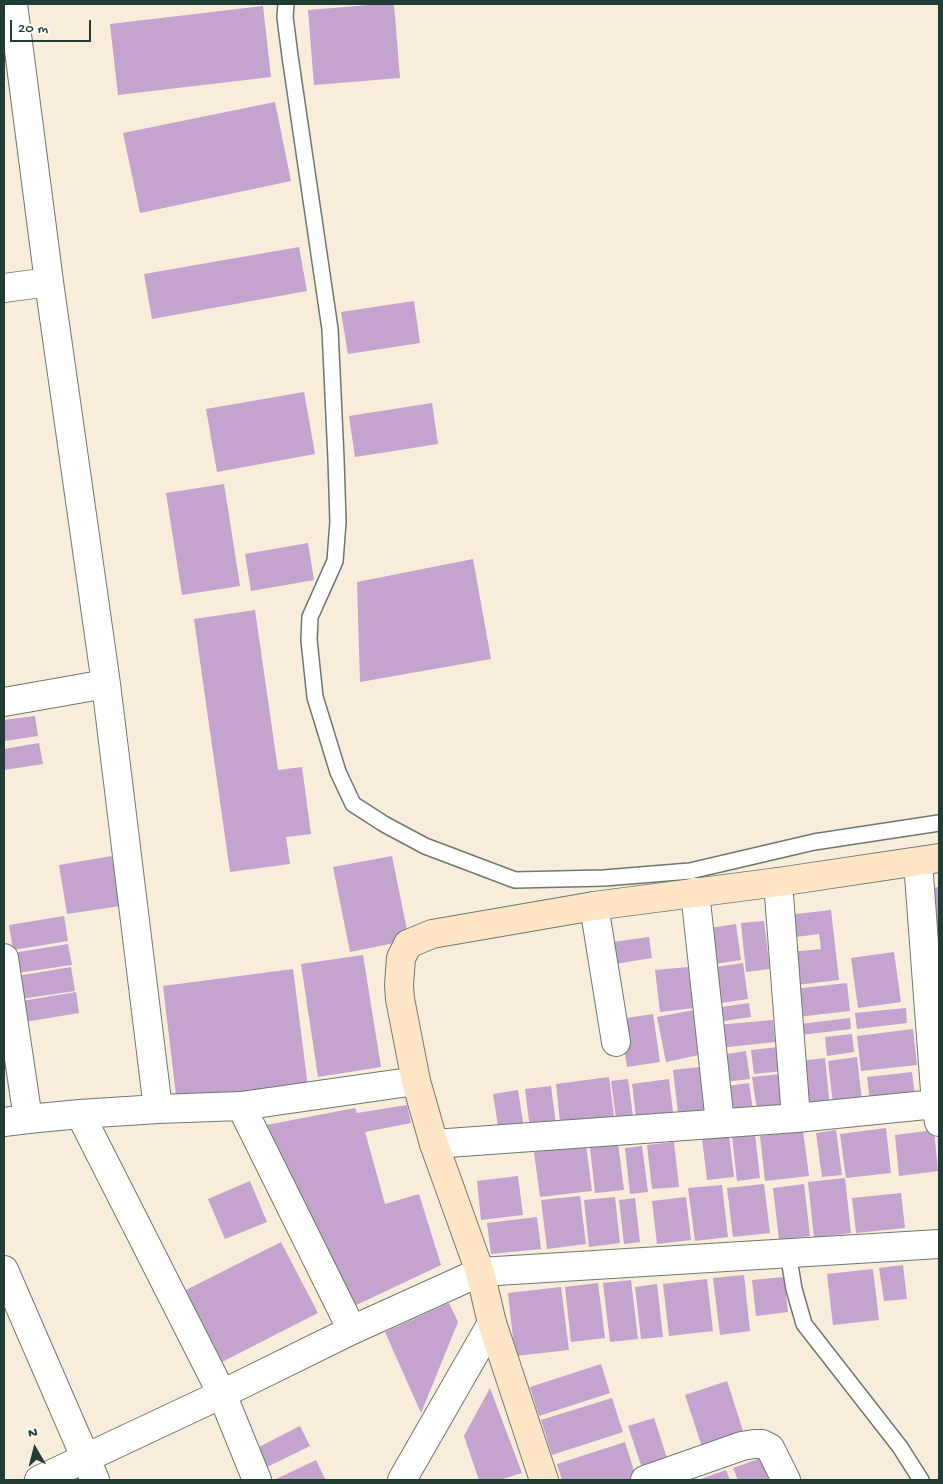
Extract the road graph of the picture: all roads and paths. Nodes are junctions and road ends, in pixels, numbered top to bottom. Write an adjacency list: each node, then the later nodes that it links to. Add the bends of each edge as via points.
1 (13, 4): 3 (street)
2 (286, 4): 7 (lane, via 290,56 330,329 338,513 335,561 310,617 309,640 316,698 338,772 353,804 424,846 515,880 604,878 690,871 814,842)
3 (49, 282): 4 (street); 5 (street)
4 (4, 288)
5 (106, 684): 6 (street); 17 (street)
6 (4, 702)
7 (939, 822)
8 (929, 860): 9 (street); 13 (street)
9 (778, 882): 10 (street); 20 (street)
10 (695, 892): 11 (street); 22 (street)
11 (594, 906): 14 (street); 15 (street, via 432,934 408,944 401,958 399,985)
12 (5, 975): 21 (street)
13 (935, 1040): 18 (street)
14 (616, 1042)
15 (416, 1081): 16 (street); 23 (street)
16 (241, 1106): 17 (street); 29 (street)
17 (158, 1109): 19 (street)
18 (938, 1113): 20 (street)
19 (80, 1114): 21 (street); 30 (street)
20 (796, 1118): 22 (street)
21 (16, 1121)
22 (720, 1123): 23 (street)
23 (434, 1144): 27 (street)
24 (939, 1244): 25 (street)
25 (788, 1254): 27 (street); 38 (lane, via 804,1324 900,1446)
26 (4, 1270): 31 (street)
27 (480, 1272): 28 (street); 29 (street)
28 (492, 1323): 34 (street); 35 (street)
29 (352, 1330): 30 (street)
30 (222, 1394): 31 (street); 33 (street)
31 (90, 1469): 32 (street)
32 (39, 1480)
33 (257, 1480)
34 (402, 1480)
35 (544, 1480)
36 (646, 1480): 37 (street, via 754,1444 770,1448)
37 (786, 1480)
38 (921, 1480)

